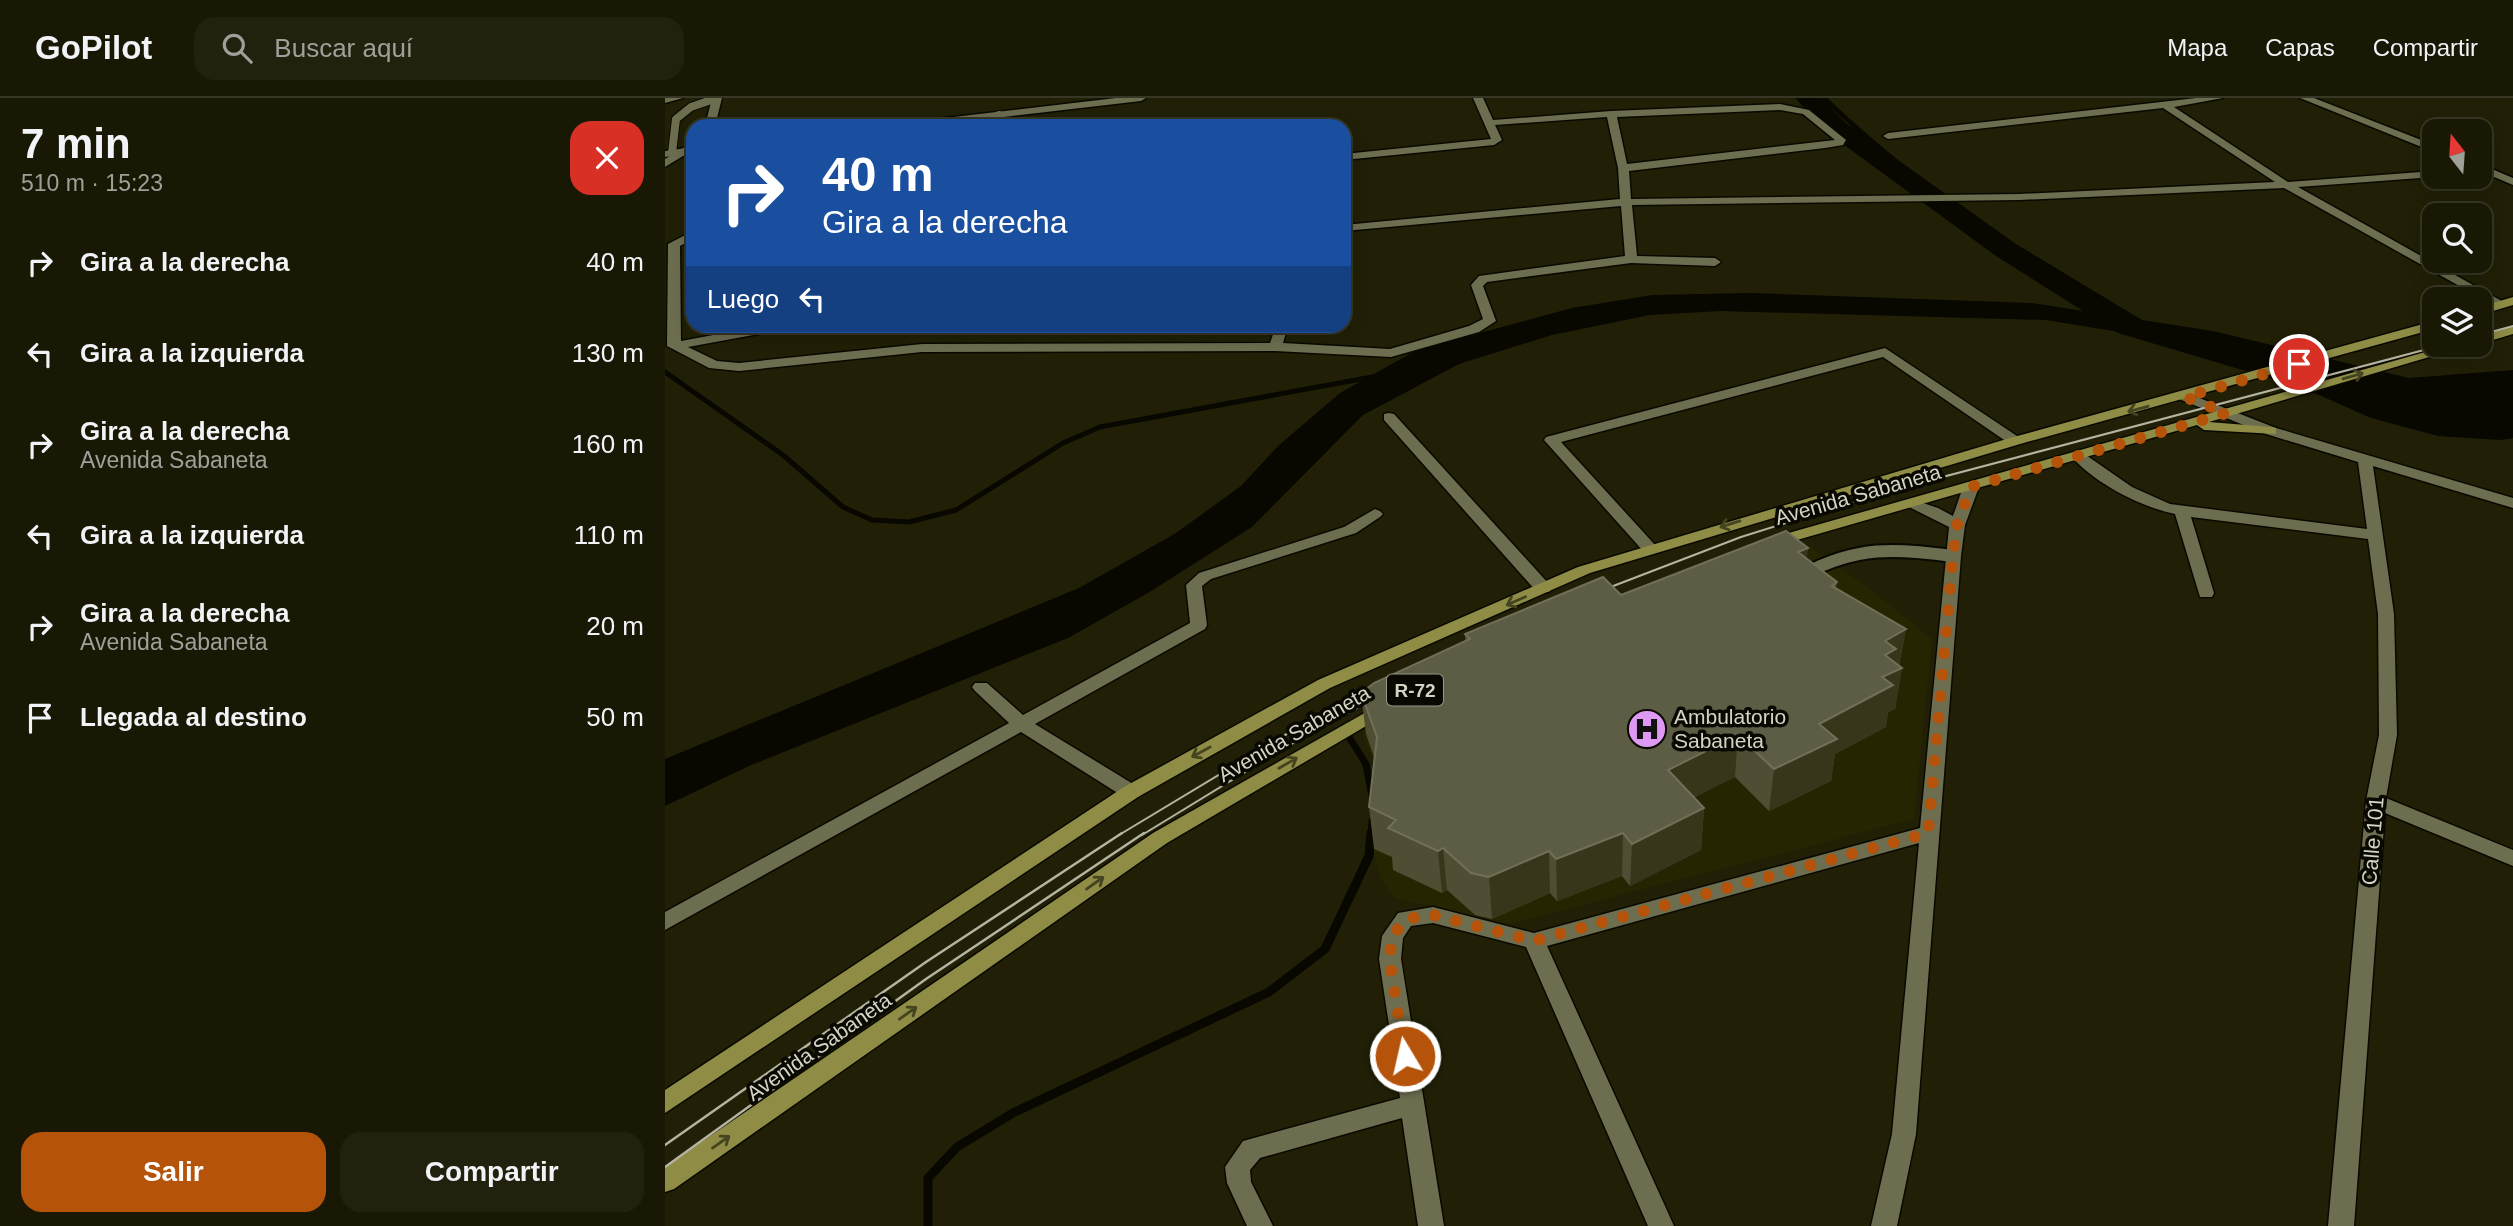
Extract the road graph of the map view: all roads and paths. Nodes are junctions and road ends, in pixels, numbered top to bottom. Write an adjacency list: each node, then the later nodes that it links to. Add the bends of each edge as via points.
1 (678, 98): 7 (street)
2 (717, 98): 12 (street); 20 (lane, via 691,107 676,119)
3 (1141, 98): 8 (street)
4 (1478, 98): 15 (street)
5 (2218, 98): 9 (street)
6 (2305, 98): 17 (street)
7 (665, 100)
8 (1088, 101): 11 (street)
9 (2165, 105): 16 (street); 29 (street)
10 (1611, 114): 15 (street); 24 (street); 24 (street, via 1800,108 1841,140)
11 (999, 115): 13 (street); 14 (lane)
12 (712, 119)
13 (964, 119)
14 (1000, 119)
15 (1489, 123): 21 (street, via 1497,140 1487,144)
16 (1888, 136)
17 (2422, 144)
18 (686, 150): 20 (street)
19 (686, 152): 22 (street)
20 (668, 153)
21 (1351, 156)
22 (665, 164)
23 (2513, 166): 25 (street)
24 (1623, 168): 30 (street)
25 (2492, 168)
26 (2492, 173): 28 (street)
27 (2422, 175): 29 (street)
28 (2513, 182)
29 (2286, 185): 30 (street, via 1959,198); 35 (street)
30 (1626, 202): 31 (street); 33 (street)
31 (1351, 227)
32 (686, 238): 41 (street, via 674,244)
33 (1631, 259): 34 (street); 42 (street, via 1483,279 1477,285 1490,321 1391,353)
34 (1715, 262)
35 (2507, 302)
36 (2422, 329): 44 (main road, Avenida Sabaneta / R-72)
37 (2513, 330): 40 (main road)
38 (743, 333): 41 (street)
39 (1280, 333): 42 (street)
40 (2492, 336)
41 (670, 347): 42 (street, via 714,365 739,367 922,348)
42 (1275, 347)
43 (2422, 356): 45 (main road, Avenida Sabaneta, one-way to 43)
44 (2185, 397): 46 (street); 50 (main road, Avenida Sabaneta / R-72, one-way to 50)
45 (2262, 403): 46 (main road, Avenida Sabaneta); 49 (main road, via 2262,418)
46 (2227, 413): 48 (main road, Avenida Sabaneta); 49 (street)
47 (1389, 418): 64 (street)
48 (2169, 429): 49 (main road, via 2211,426); 51 (main road, Avenida Sabaneta)
49 (2271, 431): 52 (street)
50 (2015, 441): 60 (main road, Avenida Sabaneta / R-72, one-way to 60); 60 (street, via 1885,352 1551,440)
51 (2078, 456): 53 (main road, Avenida Sabaneta); 56 (street, via 2141,501)
52 (2365, 458): 54 (street); 59 (street, Calle 101)
53 (1971, 487): 55 (main road, Avenida Sabaneta); 58 (street)
54 (2513, 503)
55 (1911, 504): 58 (street); 61 (main road, Avenida Sabaneta)
56 (2182, 511): 59 (street); 65 (street)
57 (1375, 514): 68 (street, via 1350,530 1205,576 1194,586 1199,625)
58 (1957, 525): 62 (street)
59 (2374, 535): 70 (street, Calle 101, via 2386,614 2388,735)
60 (1650, 549): 64 (main road, Avenida Sabaneta / R-72)
61 (1764, 549)
62 (1953, 556): 63 (lane, via 1890,547 1854,551); 71 (street)
63 (1803, 575)
64 (1543, 588): 69 (main road, Avenida Sabaneta / R-72, one-way to 69, via 1324,684)
65 (2206, 593)
66 (981, 687): 68 (street)
67 (1400, 699): 77 (main road, Avenida Sabaneta / R-72, one-way to 67, via 1160,838)
68 (1022, 724): 69 (street); 73 (street)
69 (1131, 792): 75 (main road, Avenida Sabaneta / R-72)
70 (2376, 802): 72 (street); 82 (street, Calle 101)
71 (1928, 833): 74 (street); 81 (street, via 1905,1134)
72 (2513, 858)
73 (665, 922)
74 (1534, 941): 76 (street, via 1433,915 1405,919 1393,936 1389,958); 80 (street)
75 (665, 1103)
76 (1413, 1105): 78 (street, via 1252,1149 1237,1167 1239,1183); 79 (street)
77 (665, 1181)
78 (1260, 1226)
79 (1431, 1226)
80 (1661, 1226)
81 (1884, 1226)
82 (2341, 1226)

